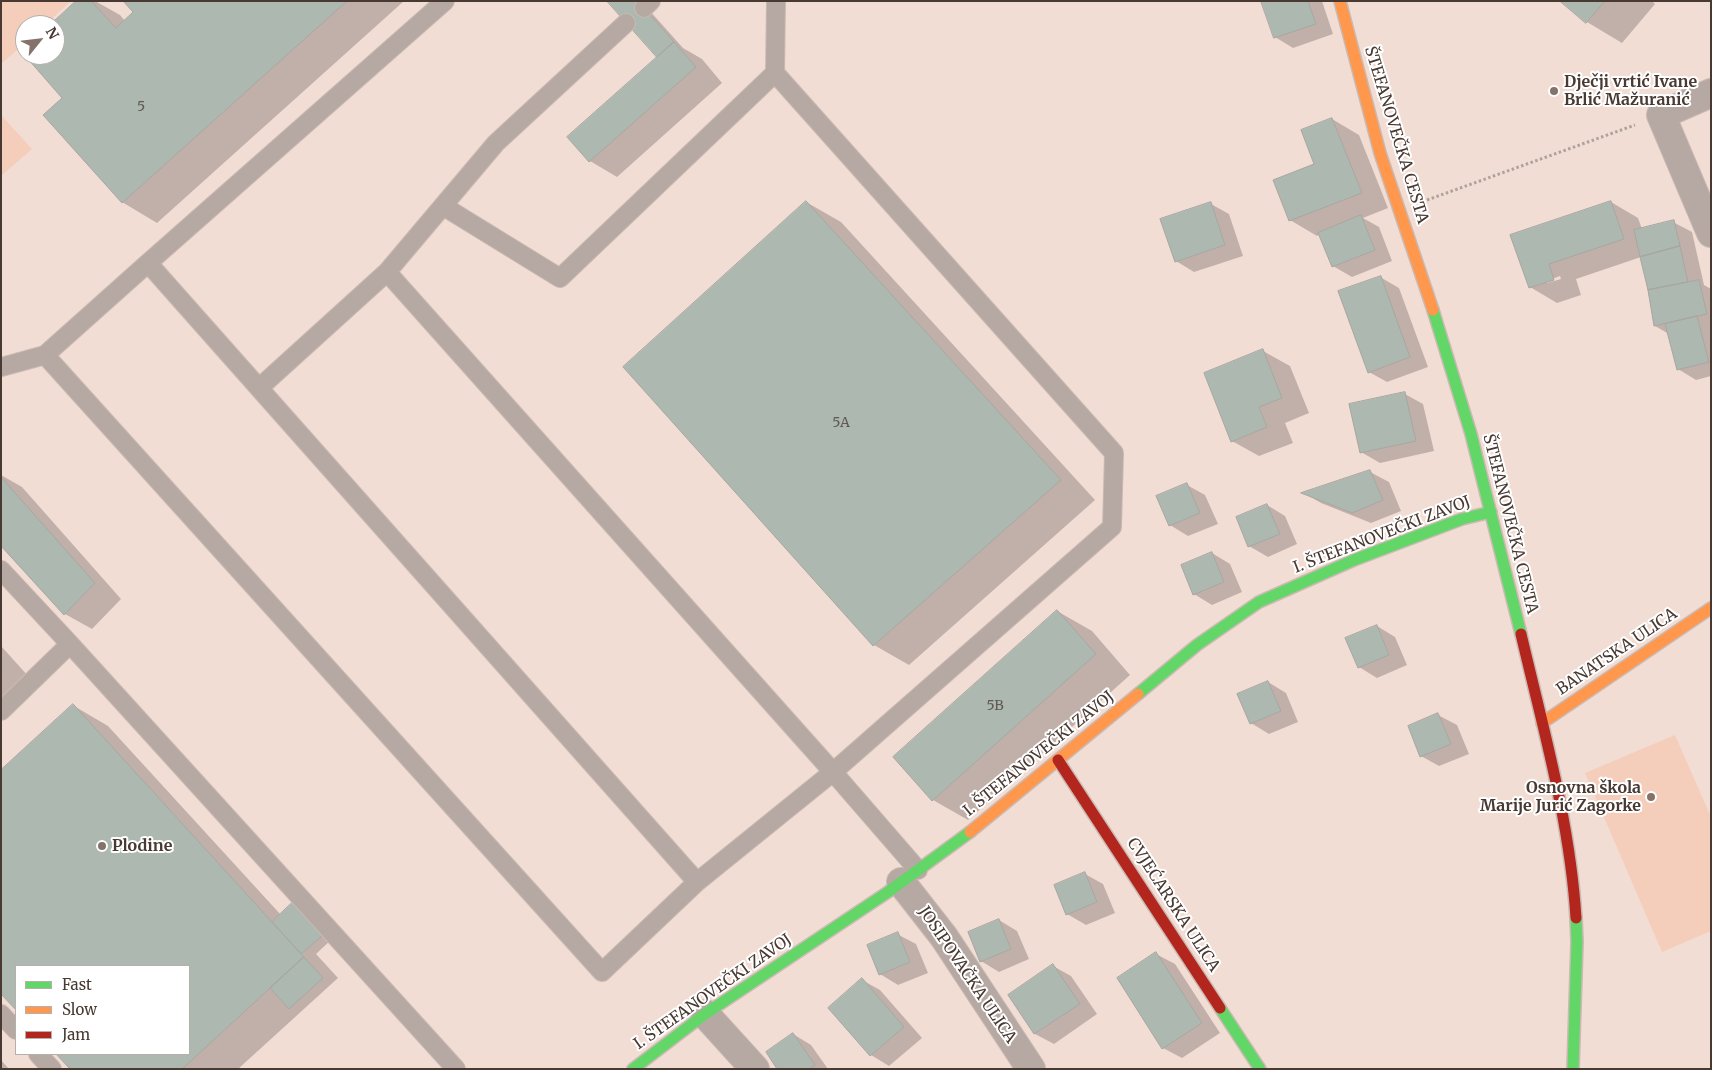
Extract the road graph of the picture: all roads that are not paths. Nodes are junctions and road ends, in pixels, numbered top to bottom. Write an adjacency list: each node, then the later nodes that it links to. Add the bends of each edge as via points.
1 (445, 1): 9 (lane)
2 (776, 1): 5 (lane)
3 (1340, 1): 14 (street, ŠTEFANOVEČKA CESTA, via 1380,153 1441,334)
4 (626, 23): 7 (lane, via 496,143)
5 (775, 73): 7 (lane, via 560,278); 21 (lane, via 1114,453 1112,527)
6 (1711, 94): 8 (street, via 1662,115)
7 (443, 206): 10 (lane)
8 (1711, 233)
9 (148, 263): 11 (lane); 13 (lane)
10 (387, 272): 13 (lane); 21 (lane)
11 (46, 355): 12 (lane); 23 (lane, via 602,972)
12 (1, 367)
13 (259, 388): 23 (lane)
14 (1491, 512): 19 (street, ŠTEFANOVEČKA CESTA); 20 (street, I. ŠTEFANOVEČKI ZAVOJ, via 1462,519 1354,560 1259,602 1197,645)
15 (1, 570): 17 (lane)
16 (1711, 608): 19 (street, BANATSKA ULICA)
17 (70, 644): 18 (lane); 29 (lane)
18 (1, 711)
19 (1542, 723): 34 (street, ŠTEFANOVEČKA CESTA, via 1567,837 1574,893 1577,942)
20 (1058, 760): 22 (street, I. ŠTEFANOVEČKI ZAVOJ, via 954,845); 33 (street, CVJEĆARSKA ULICA)
21 (834, 772): 22 (lane); 23 (lane)
22 (909, 876): 25 (street, I. ŠTEFANOVEČKI ZAVOJ); 32 (street, JOSIPOVAČKA ULICA, via 944,937)
23 (698, 882)
24 (1, 1014): 26 (lane)
25 (705, 1014): 30 (street, I. ŠTEFANOVEČKI ZAVOJ); 31 (street)
26 (15, 1029)
27 (39, 1055): 28 (lane)
28 (52, 1069)
29 (456, 1069)
30 (633, 1069)
31 (756, 1069)
32 (1031, 1069)
33 (1260, 1069)
34 (1573, 1069)

